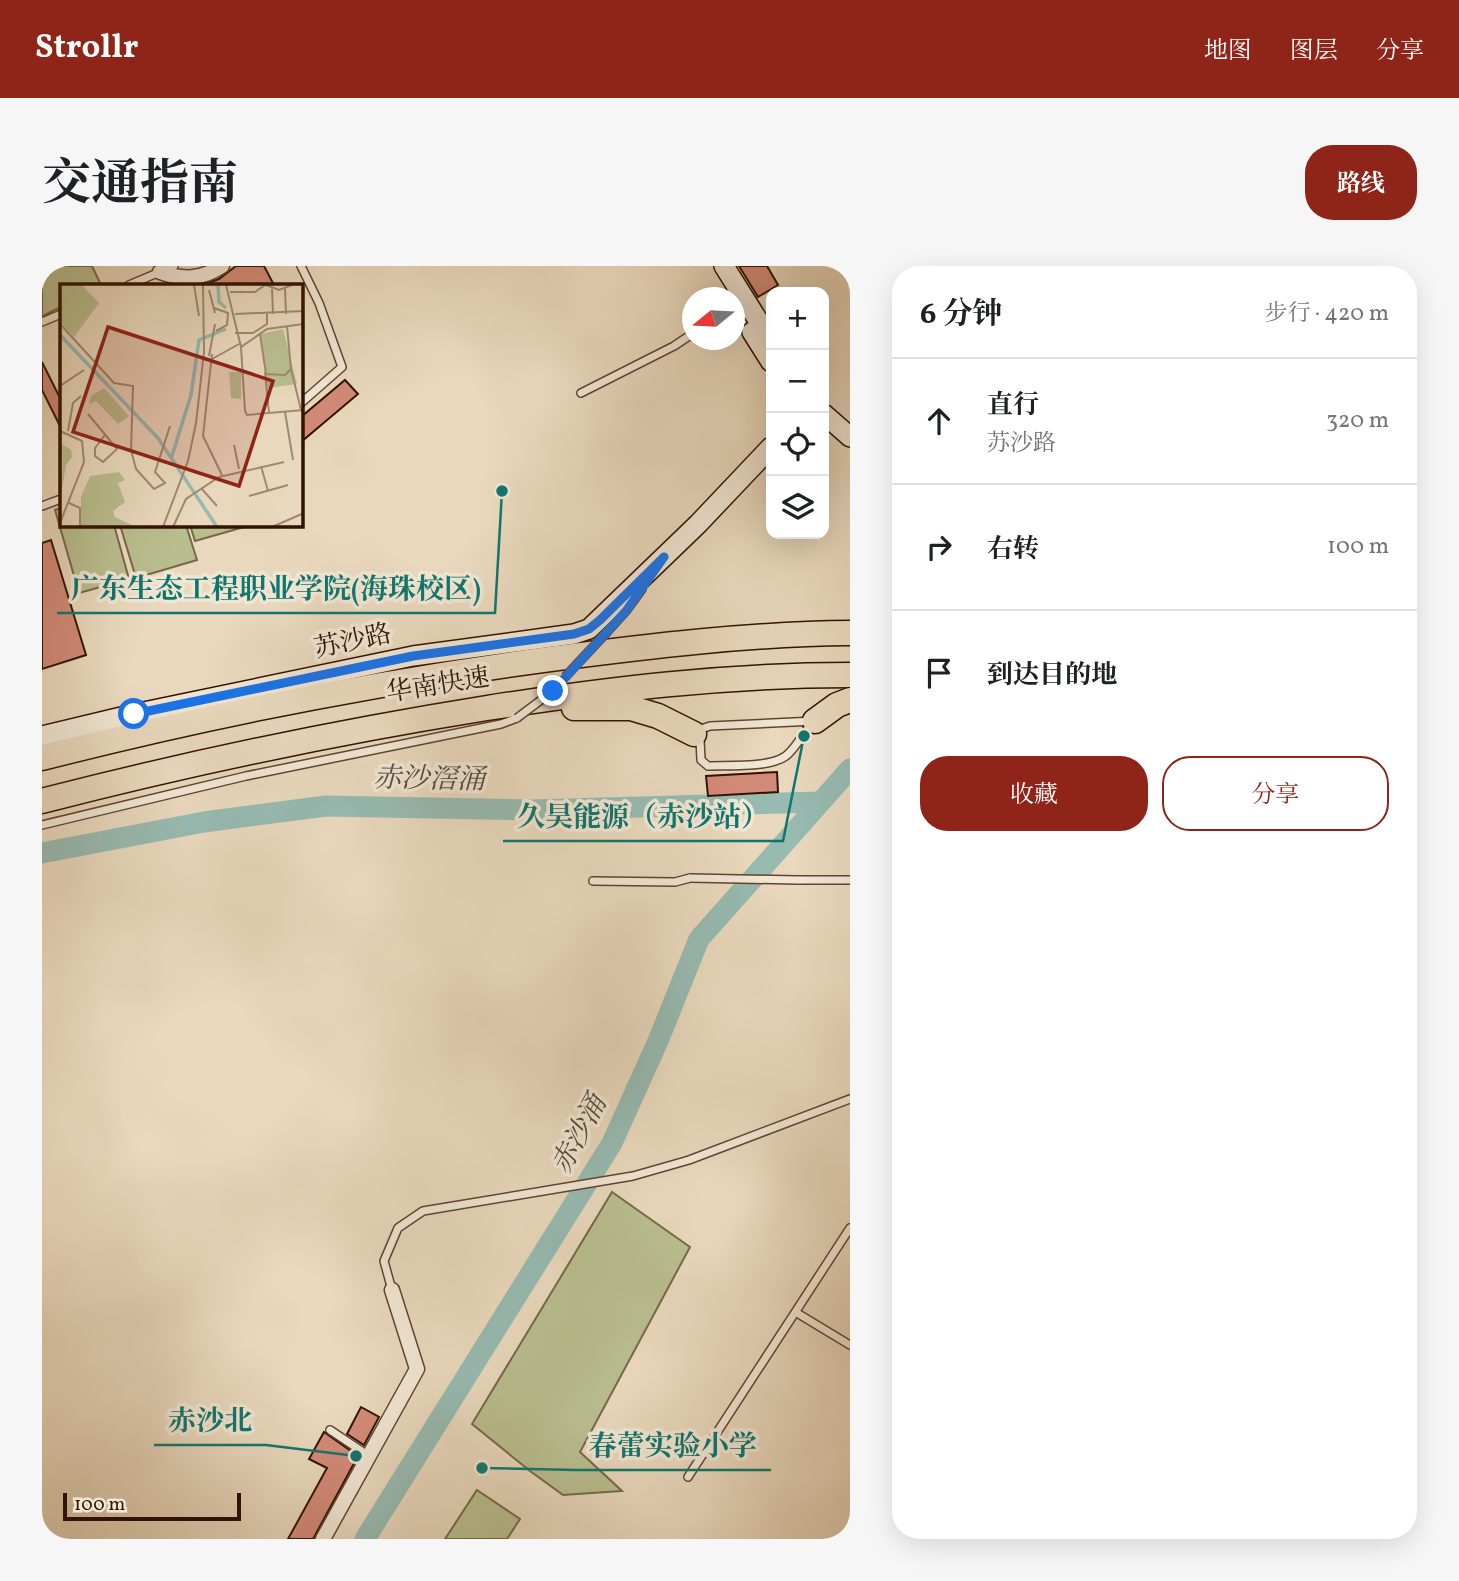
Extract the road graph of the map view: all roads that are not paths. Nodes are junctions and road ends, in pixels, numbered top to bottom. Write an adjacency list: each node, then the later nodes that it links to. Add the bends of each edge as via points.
1 (174, 266): 6 (lane)
2 (222, 266): 6 (street, via 186,279)
3 (301, 266): 16 (lane, via 342,367)
4 (710, 266): 8 (street)
5 (724, 266): 12 (street)
6 (160, 272): 7 (lane)
7 (131, 284)
8 (723, 287)
9 (60, 314): 11 (lane)
10 (745, 321): 14 (street)
11 (42, 322)
12 (766, 333)
13 (682, 341): 15 (lane)
14 (766, 354)
15 (580, 393)
16 (303, 401)
17 (829, 418): 19 (street)
18 (829, 433): 21 (street)
19 (850, 437)
20 (766, 452): 24 (street, 苏沙路)
21 (850, 452)
22 (60, 499): 23 (lane)
23 (42, 506)
24 (664, 557): 31 (street, 苏沙路, via 600,620 574,634 413,656); 34 (lane, bridge, via 626,611 553,691 517,718)
25 (850, 633): 32 (highway, 华南快速, via 673,643 488,667 338,692)
26 (850, 675): 28 (highway, 华南快速, via 660,683)
27 (850, 700): 29 (highway)
28 (461, 712): 30 (highway, via 631,708); 33 (highway, 华南快速, via 265,748)
29 (815, 722): 30 (lane, via 710,726); 30 (lane, via 790,753 770,763 708,766 701,760 699,739)
30 (694, 734)
31 (42, 736)
32 (42, 758)
33 (42, 801)
34 (42, 825)
35 (850, 880): 36 (lane, bridge)
36 (593, 881)
37 (850, 1099): 39 (lane, via 689,1160 633,1176 423,1211 398,1228 384,1261)
38 (850, 1228): 40 (lane)
39 (391, 1290): 43 (street, via 417,1369)
40 (797, 1313): 41 (lane); 44 (lane)
41 (850, 1345)
42 (330, 1430): 43 (lane)
43 (370, 1457): 45 (street)
44 (688, 1477)
45 (323, 1539)

